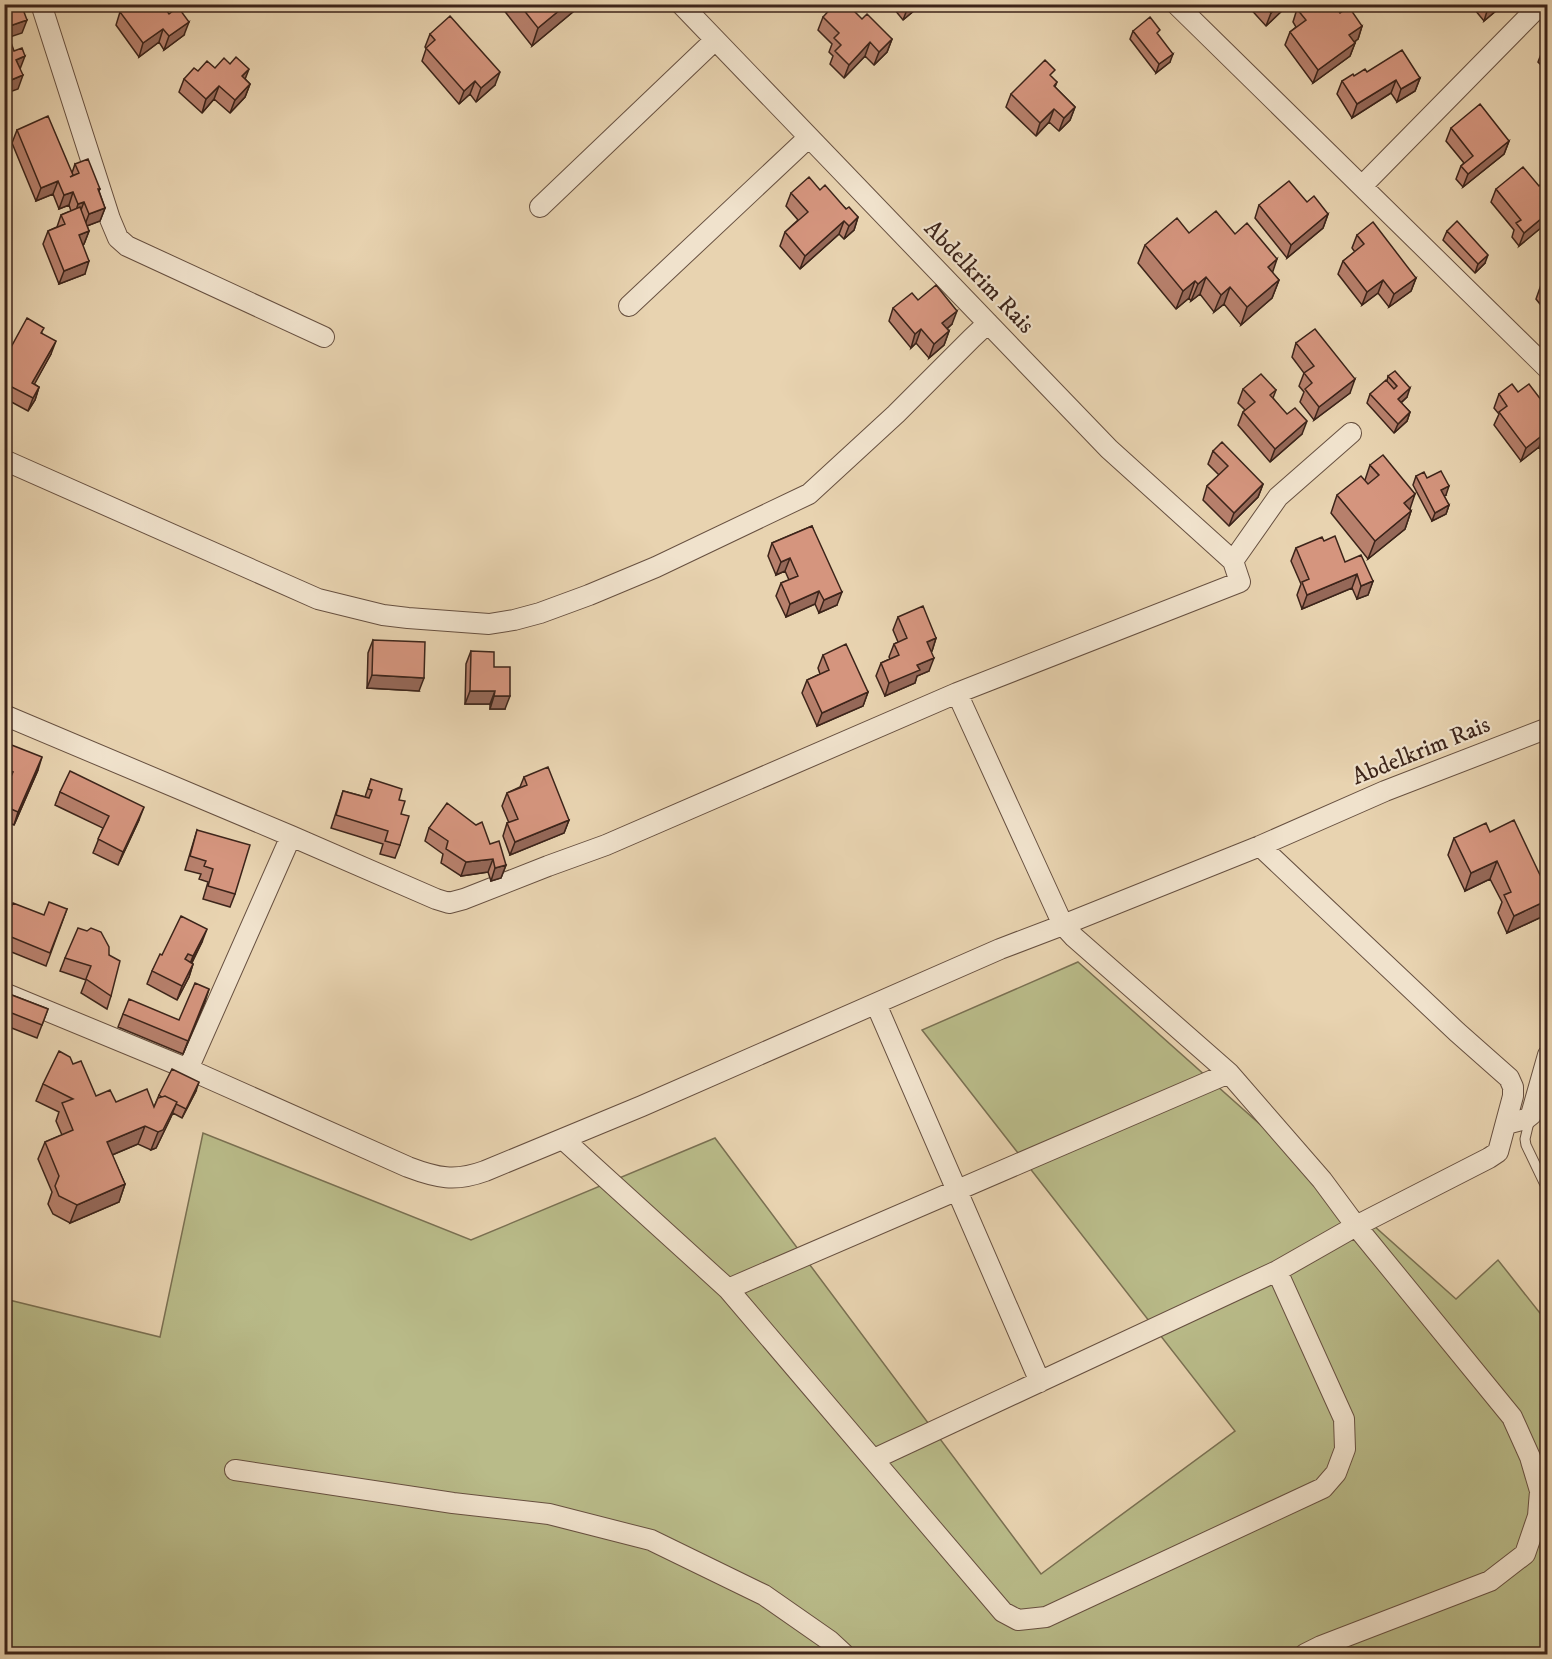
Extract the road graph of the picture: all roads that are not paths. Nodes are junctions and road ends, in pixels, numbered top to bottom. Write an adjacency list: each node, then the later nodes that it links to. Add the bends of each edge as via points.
1 (41, 4): 11 (street, via 118,238)
2 (681, 4): 5 (street, Abdelkrim Rais)
3 (1176, 4): 7 (street)
4 (1541, 4): 7 (street)
5 (715, 40): 6 (street, Abdelkrim Rais); 8 (street)
6 (809, 137): 9 (street); 10 (street, Abdelkrim Rais)
7 (1362, 186): 12 (street)
8 (540, 207)
9 (629, 306)
10 (988, 323): 14 (street, via 809,494 589,595 540,613 489,624 383,615 318,599); 15 (street, Abdelkrim Rais, via 1109,449)
11 (324, 337)
12 (1548, 369)
13 (1350, 434): 15 (street, via 1278,497)
14 (4, 460)
15 (1233, 561): 16 (street, Abdelkrim Rais, via 1240,582)
16 (957, 693): 19 (street, via 606,845 454,903 436,899); 21 (street)
17 (4, 715): 19 (street)
18 (1548, 728): 20 (street, Abdelkrim Rais, via 1385,791)
19 (291, 836): 25 (street)
20 (1260, 846): 21 (street, Abdelkrim Rais); 28 (street, via 1509,1078 1513,1096)
21 (1063, 925): 23 (street, Abdelkrim Rais); 26 (street)
22 (4, 993): 25 (street, Abdelkrim Rais)
23 (876, 1004): 29 (street, Abdelkrim Rais); 30 (street)
24 (1548, 1055): 27 (street)
25 (188, 1069): 29 (street, Abdelkrim Rais, via 408,1167 449,1179 471,1176)
26 (1229, 1073): 30 (street); 32 (street, via 1322,1180)
27 (1530, 1118): 28 (street); 31 (lane, via 1526,1145)
28 (1506, 1124): 32 (street, via 1498,1152)
29 (563, 1139): 34 (street)
30 (957, 1190): 34 (street); 35 (street)
31 (1548, 1191)
32 (1356, 1226): 33 (street); 39 (street, via 1512,1418 1540,1491 1538,1516 1525,1554 1490,1581)
33 (1277, 1271): 35 (street); 36 (street, via 1344,1419 1345,1449 1336,1473 1323,1488 1046,1617 1018,1620 1003,1612)
34 (728, 1289): 36 (street)
35 (1040, 1382): 36 (street)
36 (874, 1459)
37 (235, 1470): 38 (street, via 549,1514 651,1540 764,1595)
38 (844, 1654)
39 (1305, 1654)

